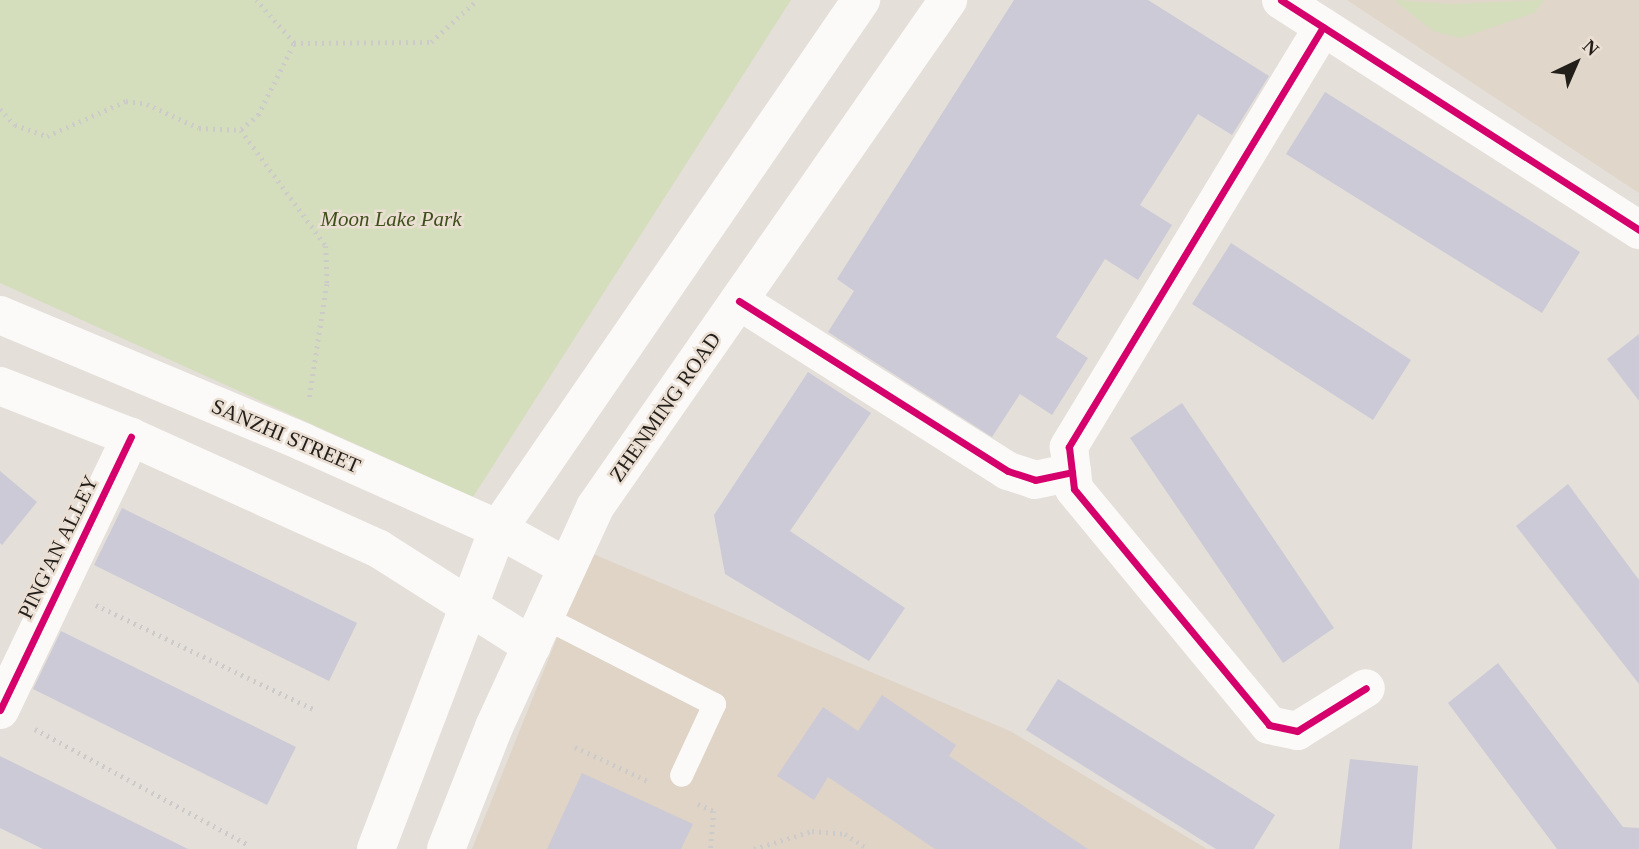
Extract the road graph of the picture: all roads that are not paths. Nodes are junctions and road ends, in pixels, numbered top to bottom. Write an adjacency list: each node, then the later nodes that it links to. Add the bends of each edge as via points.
1 (861, 0): 11 (main road)
2 (948, 0): 6 (main road, ZHENMING ROAD)
3 (1281, 0): 4 (main road)
4 (1323, 27): 5 (main road); 10 (main road, via 1069,447)
5 (1639, 230)
6 (739, 301): 10 (main road, via 1008,471 1035,480); 12 (main road, ZHENMING ROAD, via 595,506)
7 (0, 315): 11 (main road, SANZHI STREET)
8 (0, 386): 9 (main road)
9 (131, 438): 13 (main road, via 379,549); 16 (main road, PING'AN ALLEY, via 57,587)
10 (1072, 472): 15 (main road, via 1074,489 1269,725 1297,731)
11 (498, 529): 12 (main road, SANZHI STREET); 13 (main road)
12 (567, 568): 14 (main road, ZHENMING ROAD)
13 (467, 604): 14 (main road); 18 (main road)
14 (538, 632): 17 (lane, via 714,704); 19 (main road, ZHENMING ROAD)
15 (1366, 688)
16 (12, 717)
17 (681, 775)
18 (376, 849)
19 (446, 849)

